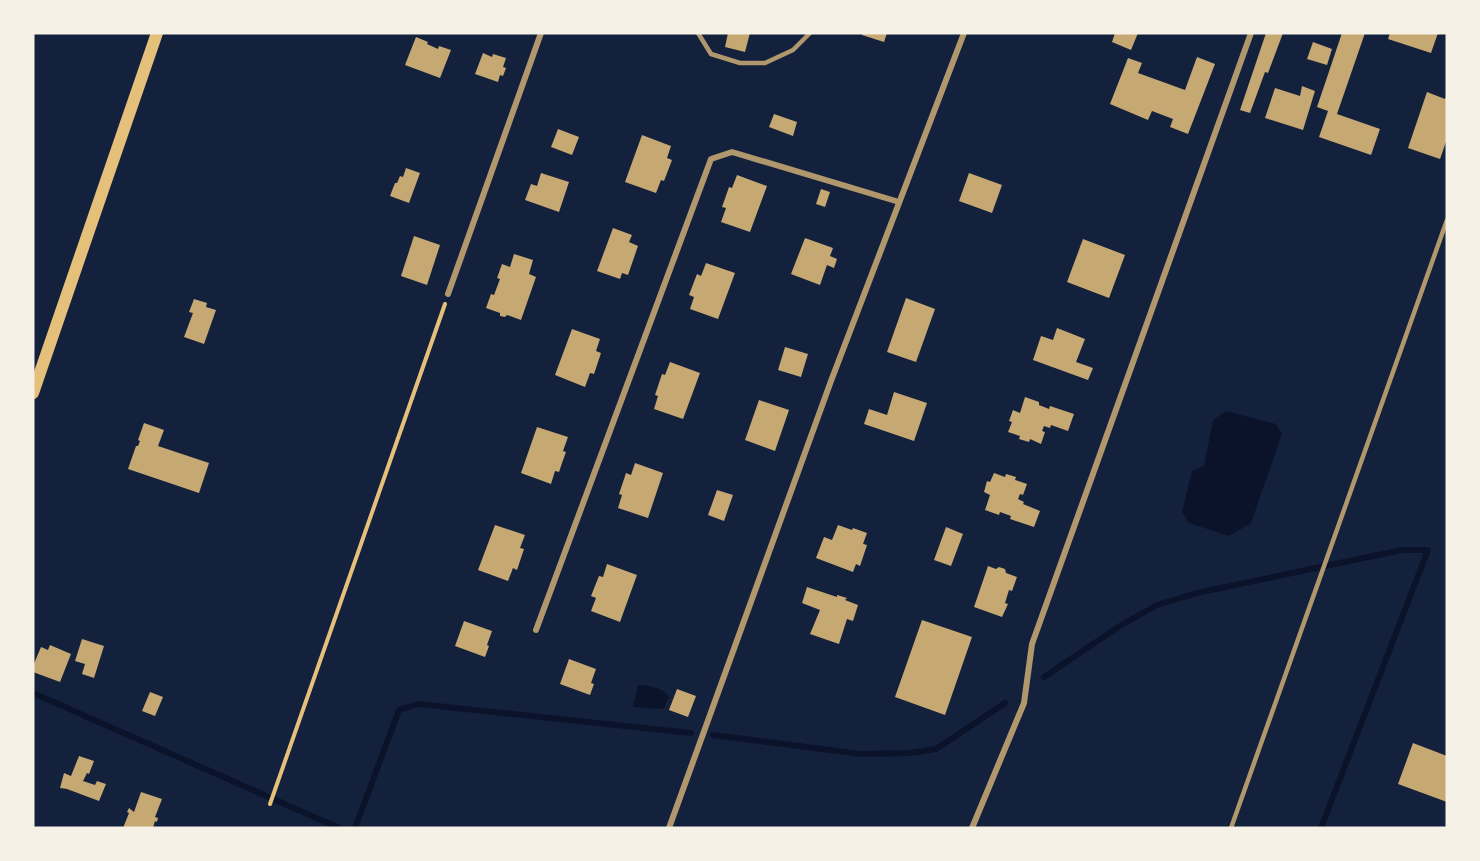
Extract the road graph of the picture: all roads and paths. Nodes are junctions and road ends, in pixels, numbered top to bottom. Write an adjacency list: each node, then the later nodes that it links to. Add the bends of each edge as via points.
1 (157, 33): 10 (main road)
2 (540, 33): 9 (street)
3 (698, 33): 4 (lane, via 711,54 740,63 765,63 793,50)
4 (810, 33)
5 (964, 33): 7 (street)
6 (1251, 33): 14 (street, via 1032,644 1024,703)
7 (899, 202): 11 (street, via 732,152 711,159); 13 (street)
8 (1447, 220): 15 (lane)
9 (448, 294): 12 (path)
10 (33, 393)
11 (536, 630)
12 (270, 804)
13 (669, 828)
14 (972, 828)
15 (1231, 828)

